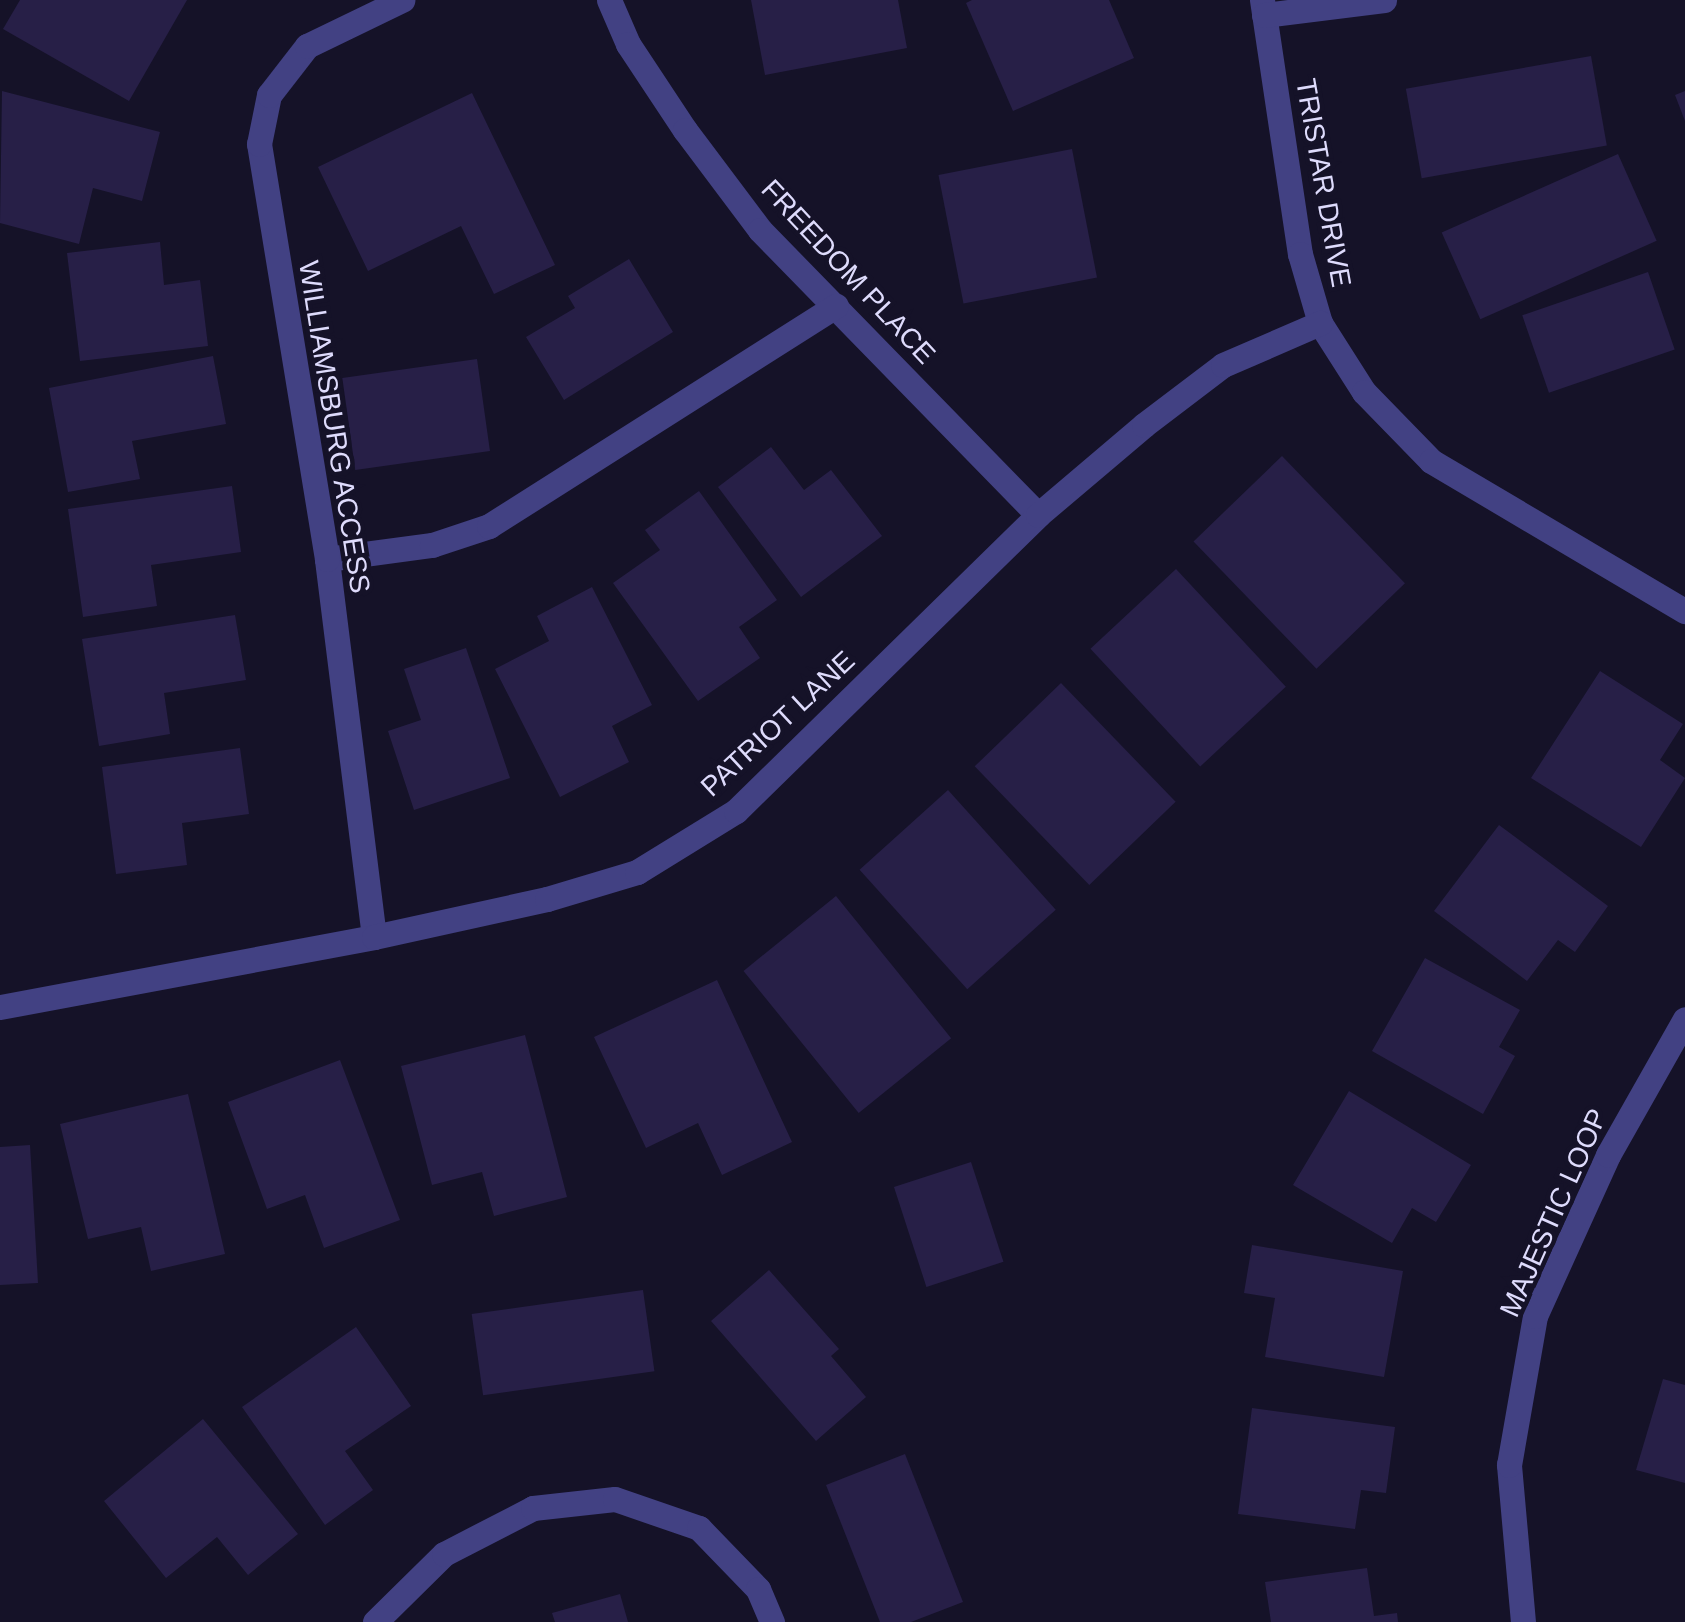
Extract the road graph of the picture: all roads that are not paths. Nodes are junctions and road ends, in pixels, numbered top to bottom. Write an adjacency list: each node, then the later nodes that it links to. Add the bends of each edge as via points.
1 (402, 0): 8 (street, WILLIAMSBURG ACCESS, via 306,46 269,96 259,144)
2 (609, 0): 5 (street, FREEDOM PLACE, via 628,44 685,130 760,230)
3 (1384, 0): 4 (street)
4 (1263, 7): 6 (street, TRISTAR DRIVE, via 1300,254)
5 (836, 306): 7 (street, FREEDOM PLACE); 8 (street, via 489,526 432,545)
6 (1320, 323): 7 (street, PATRIOT LANE, via 1223,365); 9 (street, TRISTAR DRIVE, via 1364,392 1431,461)
7 (1038, 515): 10 (street, PATRIOT LANE, via 736,811 637,872 548,900)
8 (328, 559): 10 (street, WILLIAMSBURG ACCESS)
9 (1685, 611)
10 (374, 936): 11 (street, PATRIOT LANE)
11 (0, 1006)
12 (1685, 1019): 15 (street, MAJESTIC LOOP, via 1608,1155 1535,1316 1509,1465)
13 (376, 1622): 14 (street, via 444,1554 533,1508 614,1500 699,1528 758,1589)
14 (772, 1622)
15 (1523, 1622)

